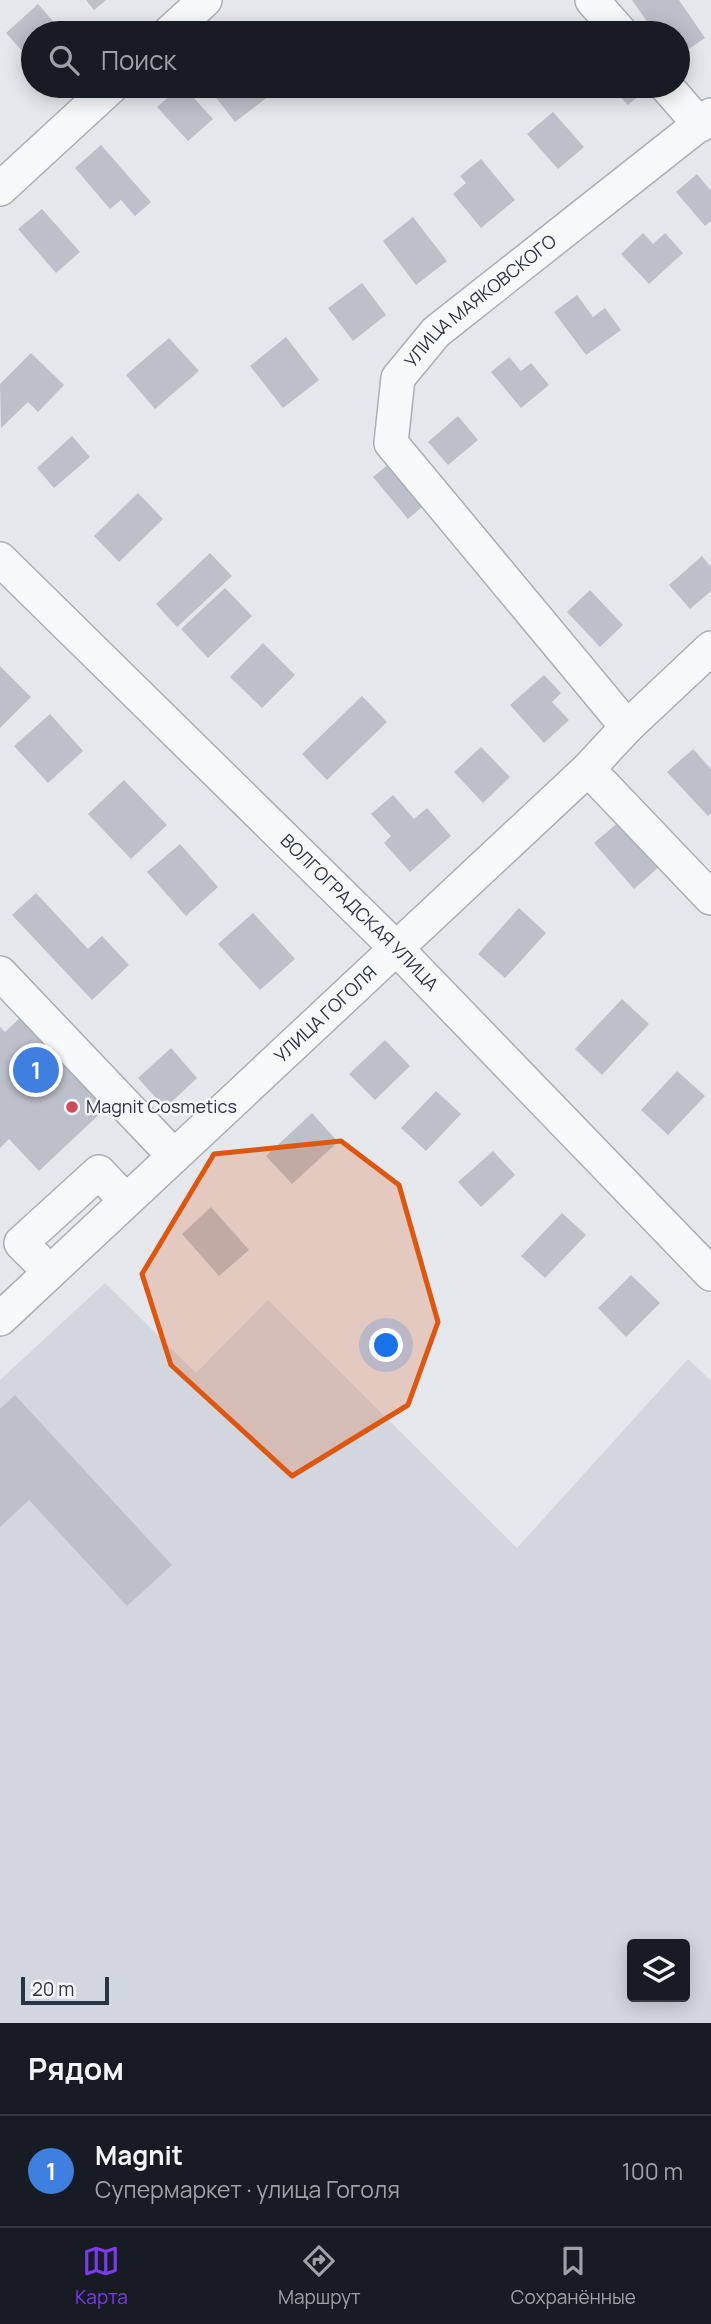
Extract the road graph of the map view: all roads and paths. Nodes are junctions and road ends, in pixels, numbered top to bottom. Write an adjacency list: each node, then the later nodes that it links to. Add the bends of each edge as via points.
1 (205, 0): 3 (street)
2 (592, 0): 4 (street)
3 (182, 21)
4 (610, 21)
5 (99, 98): 8 (street)
6 (680, 98): 7 (street)
7 (705, 120): 11 (street, УЛИЦА МАЯКОВСКОГО, via 436,332 398,378 391,443)
8 (0, 189)
9 (0, 559): 14 (street, ВОЛГОГРАДСКАЯ УЛИЦА)
10 (711, 648): 11 (street, УЛИЦА ГОГОЛЯ)
11 (627, 727): 12 (street, УЛИЦА ГОГОЛЯ)
12 (588, 769): 13 (street); 14 (street, УЛИЦА ГОГОЛЯ)
13 (711, 898)
14 (396, 948): 16 (street, УЛИЦА ГОГОЛЯ); 17 (street, ВОЛГОГРАДСКАЯ УЛИЦА)
15 (0, 973): 16 (street)
16 (174, 1156): 18 (street, УЛИЦА ГОГОЛЯ)
17 (711, 1274)
18 (0, 1319)

